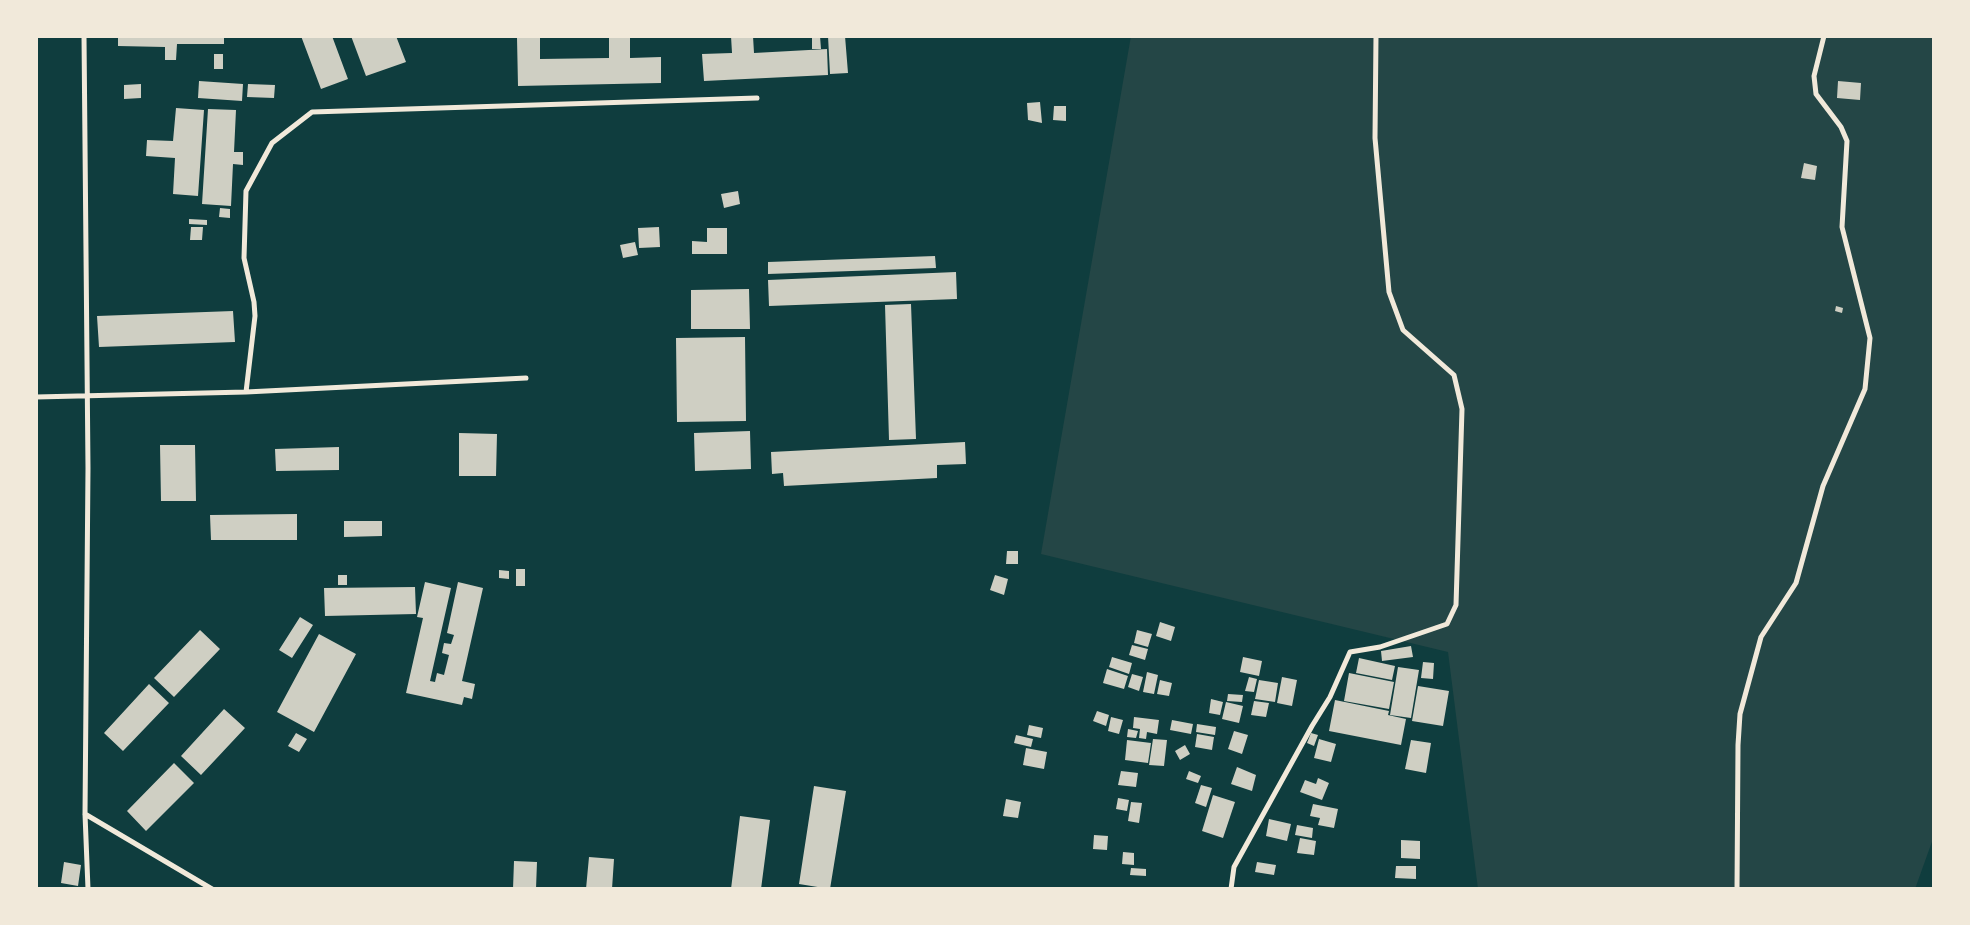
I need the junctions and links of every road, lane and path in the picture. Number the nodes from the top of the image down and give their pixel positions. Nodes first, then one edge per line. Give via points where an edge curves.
1 (84, 36) edge
2 (1376, 36) edge
3 (1824, 36) edge
4 (758, 98) dead end
5 (526, 378) dead end
6 (246, 392) junction
7 (88, 396) junction
8 (36, 397) edge
9 (84, 814) junction
10 (88, 889) edge
11 (212, 889) edge
12 (1231, 889) edge
13 (1737, 889) edge

1 - 7 street
2 - 12 street via 1375,138 1389,292 1403,330 1454,375 1462,409 1456,605 1447,624 1380,648 1350,652 1330,697 1234,867
3 - 13 street via 1814,76 1816,94 1841,127 1847,141 1842,227 1870,338 1866,380 1823,486 1796,583 1762,637 1740,714
4 - 6 street via 312,112 272,143 246,191 244,258 255,316
5 - 6 street
6 - 7 street
7 - 8 street
7 - 9 street
9 - 10 street
9 - 11 street

